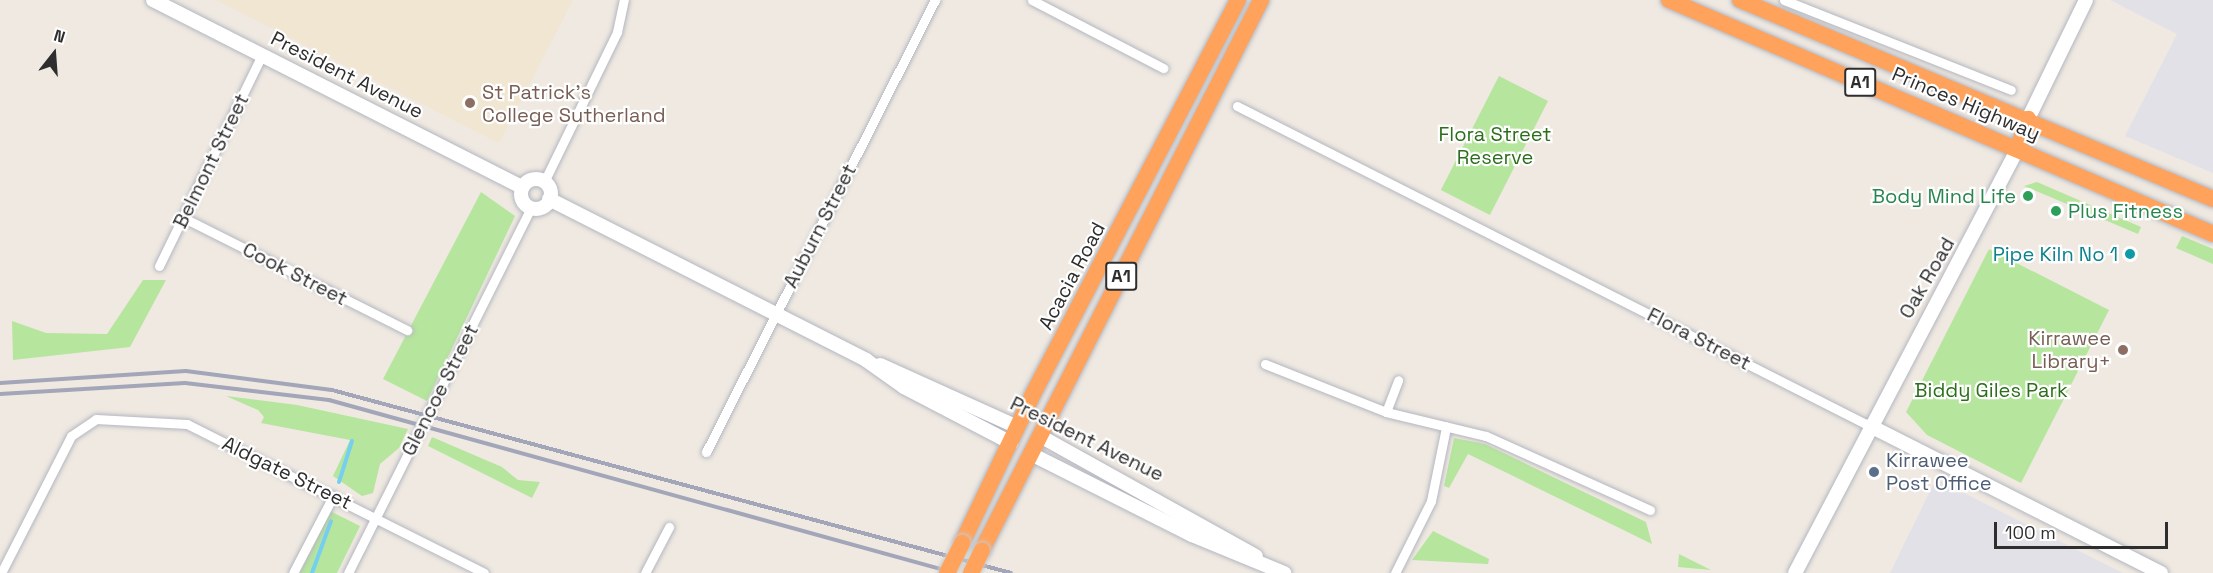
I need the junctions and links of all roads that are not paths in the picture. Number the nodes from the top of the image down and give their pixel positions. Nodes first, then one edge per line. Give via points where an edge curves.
1 (153, 0) edge
2 (624, 0) edge
3 (935, 0) edge
4 (1032, 0) edge
5 (1238, 0) edge
6 (1261, 0) edge
7 (1668, 0) edge
8 (1740, 0) edge
9 (1784, 0) edge
10 (1812, 0) edge
11 (2086, 0) edge
12 (1807, 10) junction
13 (262, 55) junction
14 (1163, 68) dead end
15 (2011, 90) dead end
16 (1237, 106) dead end
17 (2028, 119) junction
18 (2018, 148) junction
19 (544, 182) junction
20 (522, 187) junction
21 (549, 199) junction
22 (2213, 199) edge
23 (531, 208) junction
24 (184, 218) junction
25 (2213, 234) edge
26 (159, 266) dead end
27 (776, 314) junction
28 (407, 330) dead end
29 (1264, 364) dead end
30 (1398, 380) dead end
31 (1386, 412) junction
32 (1870, 426) junction
33 (1446, 428) junction
34 (1014, 435) junction
35 (1040, 436) junction
36 (706, 452) dead end
37 (1031, 454) junction
38 (333, 496) junction
39 (1650, 510) dead end
40 (376, 517) junction
41 (669, 527) dead end
42 (1282, 572) edge
43 (1, 573) edge
44 (293, 573) edge
45 (348, 573) edge
46 (484, 573) edge
47 (645, 573) edge
48 (947, 573) edge
49 (970, 573) edge
50 (1395, 573) edge
51 (1795, 573) edge
52 (2161, 573) edge

1 - 13 street, President Avenue
2 - 19 street via 617,32
3 - 27 street, Auburn Street
4 - 14 street
5 - 34 highway, Acacia Road / A1
6 - 35 highway, A1
7 - 18 highway, Princes Highway / A1
8 - 17 highway, Princes Highway / A1
9 - 12 street, Princes Highway
10 - 12 street
11 - 17 street, Oak Road
12 - 15 street, Princes Highway
13 - 20 street, President Avenue
13 - 24 street, Belmont Street
16 - 32 street, Flora Street
17 - 18 highway, Oak Road
17 - 22 highway, Princes Highway / A1
18 - 25 highway, Princes Highway / A1
18 - 32 street, Oak Road
19 - 20 street via 534,179
19 - 21 street
20 - 23 street via 522,200
21 - 23 street
21 - 27 street, President Avenue
23 - 40 street, Glencoe Street
24 - 26 street, Belmont Street
24 - 28 street, Cook Street
27 - 34 street, President Avenue via 866,360 915,376
27 - 36 street, Auburn Street
29 - 31 street
30 - 31 street
31 - 33 street
32 - 51 street, Oak Road
32 - 52 street, Flora Street
33 - 39 street via 1486,436
33 - 50 street via 1431,501
34 - 35 highway, President Avenue
34 - 37 highway, President Avenue
34 - 48 highway, Acacia Road / A1, bridge
35 - 37 highway, A1
35 - 42 street, President Avenue
37 - 42 street, President Avenue via 1201,539
37 - 49 highway, A1, bridge
38 - 40 street, Aldgate Street
38 - 43 street, Aldgate Street via 188,424 96,419 79,426
38 - 44 street
40 - 45 street, Glencoe Street
40 - 46 street, Aldgate Street
41 - 47 street

